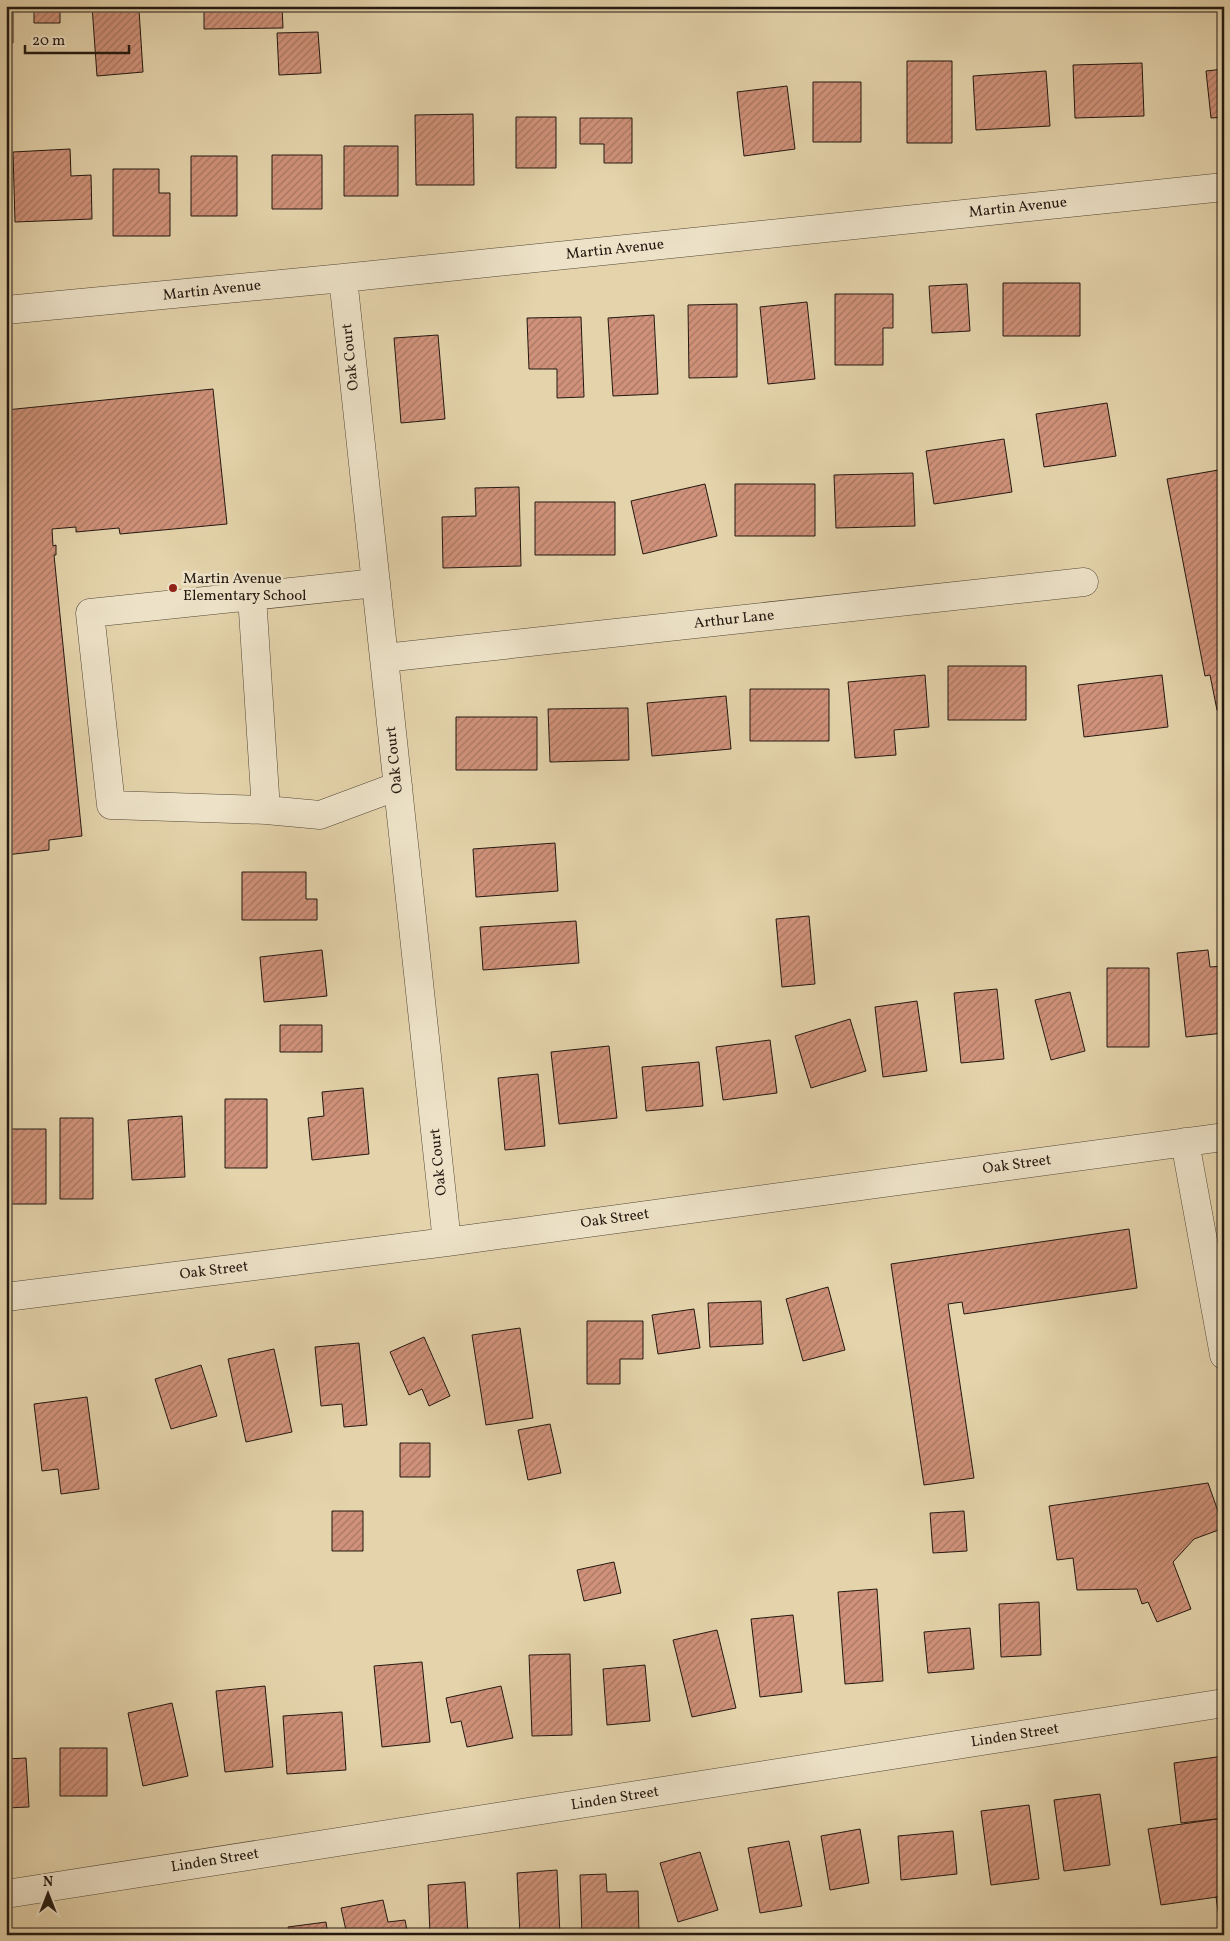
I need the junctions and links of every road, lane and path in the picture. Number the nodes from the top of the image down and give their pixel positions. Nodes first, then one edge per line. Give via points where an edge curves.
1 (1224, 187) edge
2 (343, 278) junction
3 (6, 310) edge
4 (1084, 582) dead end
5 (376, 583) junction
6 (252, 596) junction
7 (384, 658) junction
8 (398, 786) junction
9 (266, 810) junction
10 (1224, 1137) edge
11 (1185, 1142) junction
12 (447, 1242) junction
13 (6, 1297) edge
14 (1224, 1355) edge
15 (1224, 1703) edge
16 (6, 1894) edge

1 - 2 street, Martin Avenue
2 - 3 street, Martin Avenue
2 - 5 street, Oak Court
4 - 7 street, Arthur Lane
5 - 6 street
5 - 7 street, Oak Court
6 - 9 street
6 - 9 street via 90,613 111,805
7 - 8 street, Oak Court
8 - 9 street via 320,816
8 - 12 street, Oak Court
10 - 11 street, Oak Street
11 - 12 street, Oak Street
11 - 14 street
12 - 13 street, Oak Street
15 - 16 street, Linden Street

